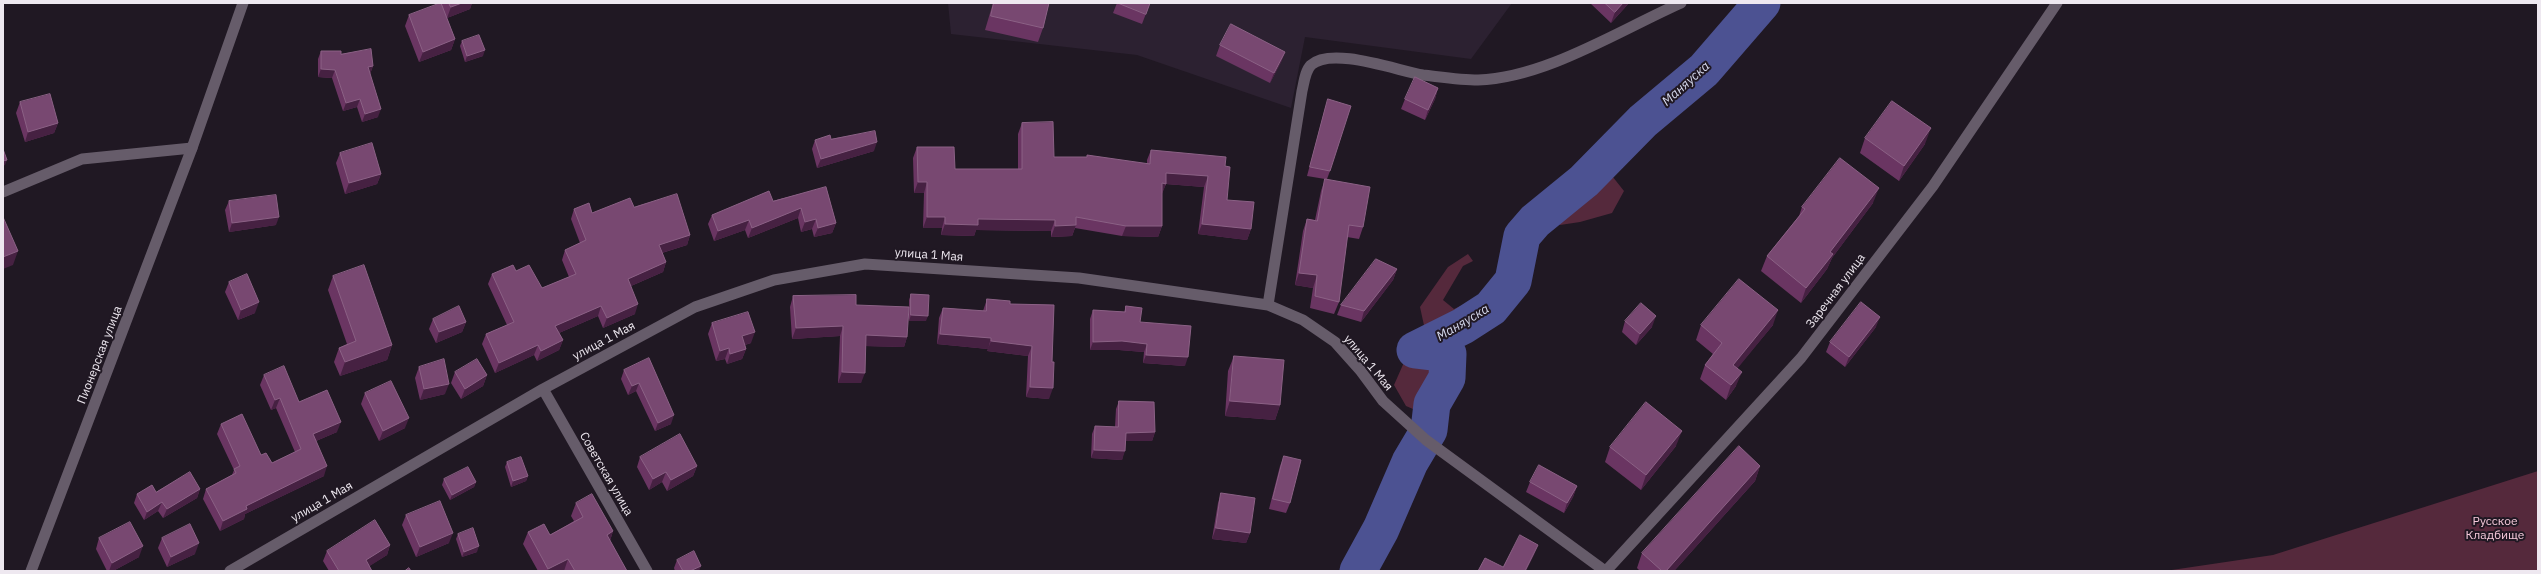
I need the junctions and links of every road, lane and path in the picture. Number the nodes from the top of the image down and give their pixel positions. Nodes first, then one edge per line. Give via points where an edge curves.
1 (243, 3) edge
2 (1681, 3) edge
3 (2057, 3) edge
4 (192, 148) junction
5 (3, 192) edge
6 (1268, 305) junction
7 (543, 389) junction
8 (31, 571) edge
9 (230, 571) edge
10 (647, 571) edge
11 (1605, 571) edge

1 - 4 street, Пионерская улица
2 - 6 street via 1545,66 1513,76 1477,80 1423,75 1353,58 1319,61 1311,65 1306,73 1302,91
3 - 11 street, Заречная улица via 1933,186 1801,358
4 - 5 street via 82,160
4 - 8 street, Пионерская улица
6 - 7 street, улица 1 Мая via 1079,278 865,264 774,280 695,307
6 - 11 street, улица 1 Мая via 1303,320 1335,342 1383,401 1426,440
7 - 9 street, улица 1 Мая
7 - 10 street, Советская улица

